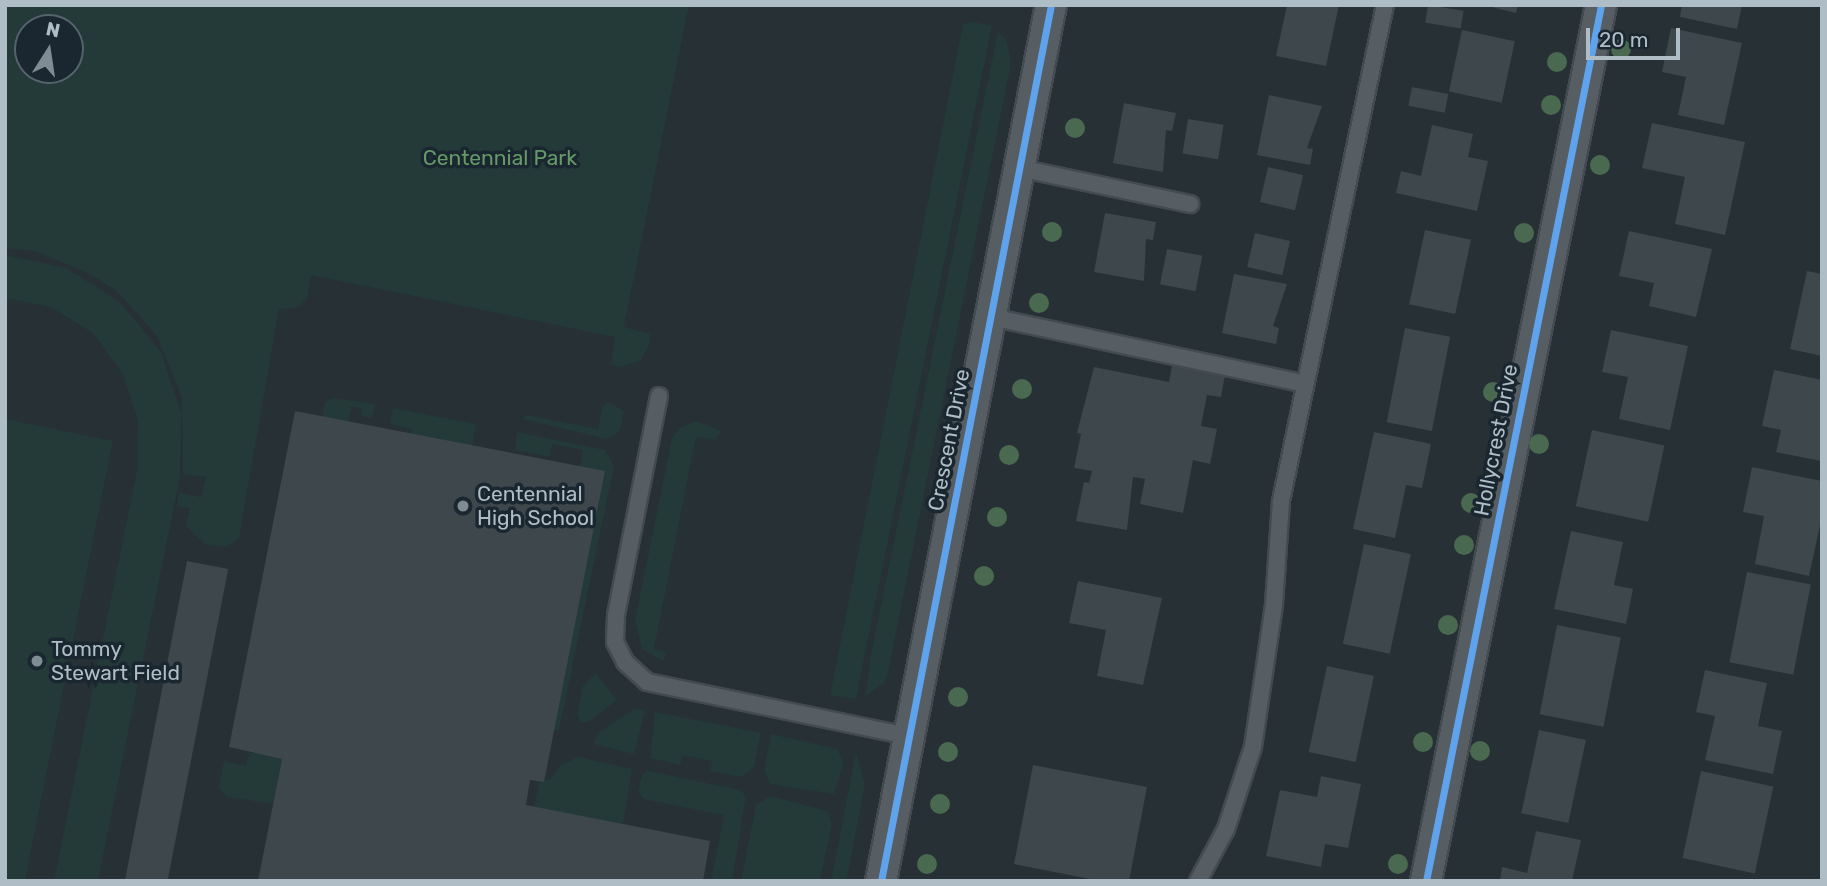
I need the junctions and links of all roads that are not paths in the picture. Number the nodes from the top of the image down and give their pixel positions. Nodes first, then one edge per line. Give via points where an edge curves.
1 (1051, 5) edge
2 (1385, 5) edge
3 (1601, 5) edge
4 (1020, 168) junction
5 (1190, 204) dead end
6 (991, 317) junction
7 (1305, 384) junction
8 (659, 396) dead end
9 (908, 736) junction
10 (881, 881) edge
11 (1198, 881) edge
12 (1426, 881) edge

1 - 4 street, Crescent Drive
2 - 7 lane
3 - 12 street, Hollycrest Drive
4 - 5 lane
4 - 6 street, Crescent Drive
6 - 7 lane
6 - 9 street, Crescent Drive
7 - 11 lane via 1281,501 1274,604 1253,747 1226,829
8 - 9 lane via 616,615 615,642 625,662 647,682
9 - 10 street, Crescent Drive

